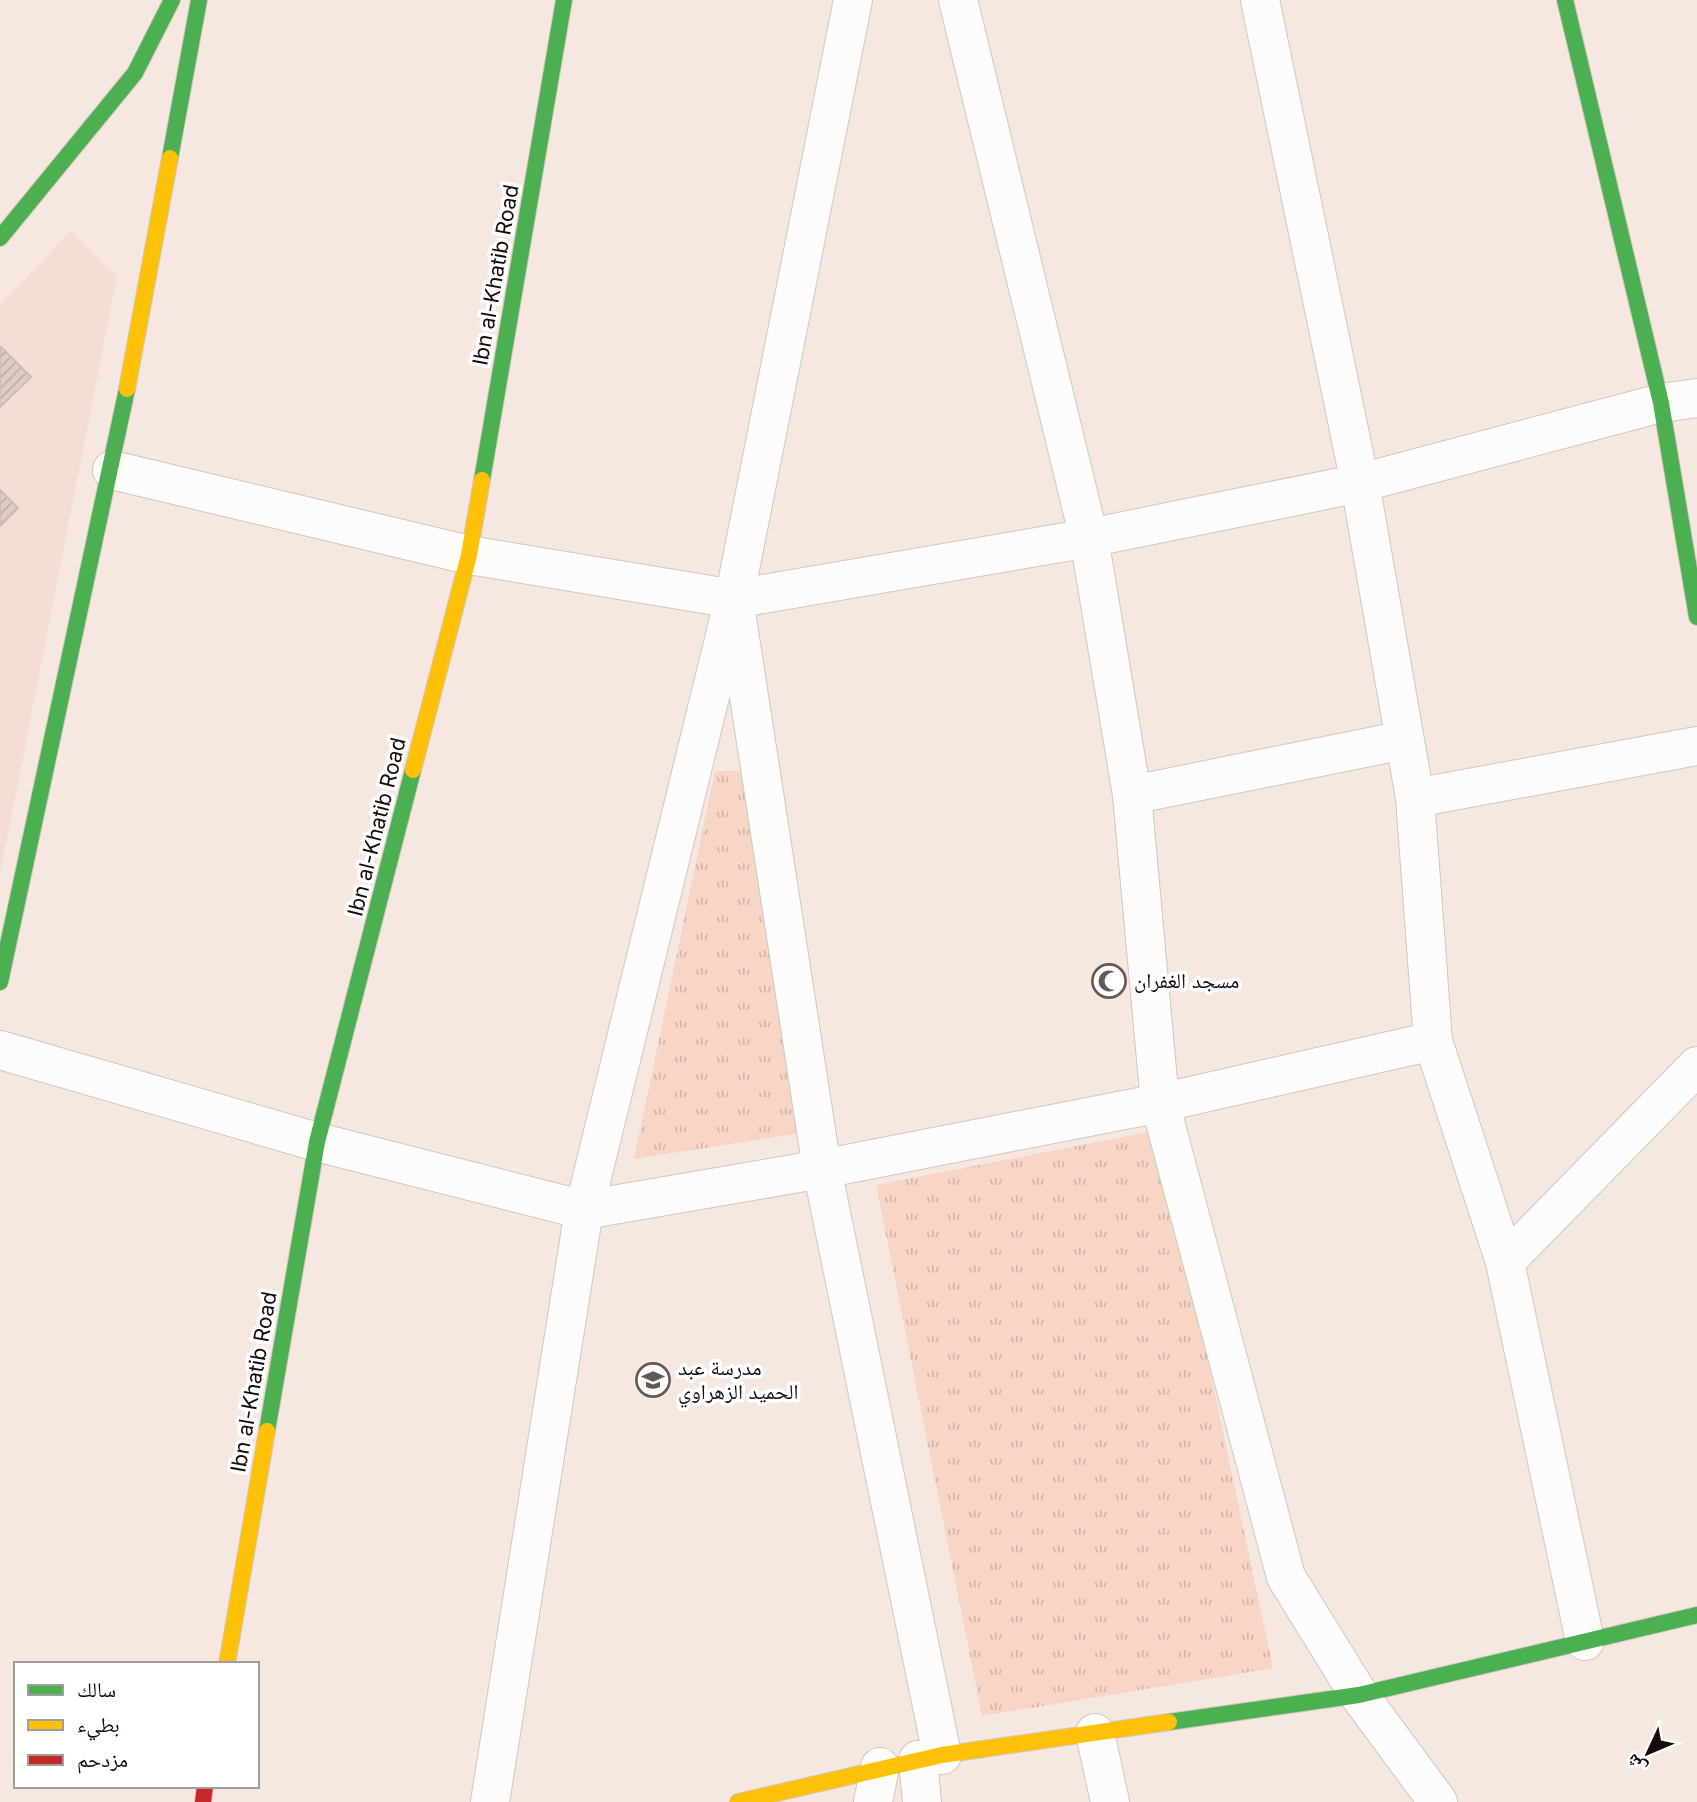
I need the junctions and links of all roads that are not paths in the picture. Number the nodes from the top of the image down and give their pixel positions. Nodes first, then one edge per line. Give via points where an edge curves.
1 (172, 0) edge
2 (199, 0) edge
3 (564, 0) edge
4 (853, 0) edge
5 (958, 0) edge
6 (1260, 0) edge
7 (1565, 0) edge
8 (0, 238) edge
9 (1679, 400) edge
10 (112, 470) junction
11 (1360, 483) junction
12 (1089, 538) junction
13 (469, 555) junction
14 (734, 598) junction
15 (1697, 617) edge
16 (1404, 740) junction
17 (1697, 746) edge
18 (1132, 795) junction
19 (1415, 798) junction
20 (0, 982) edge
21 (1433, 1041) junction
22 (0, 1050) edge
23 (1697, 1066) edge
24 (1160, 1103) junction
25 (317, 1143) junction
26 (822, 1169) junction
27 (584, 1209) junction
28 (1504, 1262) junction
29 (1697, 1615) edge
30 (1585, 1641) junction
31 (227, 1662) edge
32 (1359, 1695) junction
33 (1095, 1733) junction
34 (930, 1757) junction
35 (877, 1784) edge
36 (490, 1802) edge
37 (738, 1802) edge
38 (922, 1802) edge
39 (1110, 1802) edge
40 (1438, 1802) edge

1 - 8 street via 135,73
2 - 10 street
3 - 13 street, Ibn al-Khatib Road
4 - 14 street
5 - 12 street
6 - 11 street
7 - 9 street
9 - 11 street
9 - 15 street
10 - 13 street
10 - 20 street
11 - 12 street
11 - 16 street
12 - 14 street
12 - 18 street
13 - 14 street
13 - 25 street, Ibn al-Khatib Road
14 - 26 street
14 - 27 street
16 - 18 street
16 - 19 street
17 - 19 street
18 - 24 street
19 - 21 street
21 - 24 street
21 - 28 street
22 - 25 street
23 - 28 street
24 - 26 street
24 - 32 street via 1286,1577
25 - 27 street
25 - 31 street, Ibn al-Khatib Road
26 - 27 street
26 - 34 street
27 - 36 street
28 - 30 street
29 - 30 street
30 - 32 street
32 - 33 street
32 - 40 street
33 - 34 street
33 - 39 street
34 - 35 street
34 - 38 street
35 - 37 street

